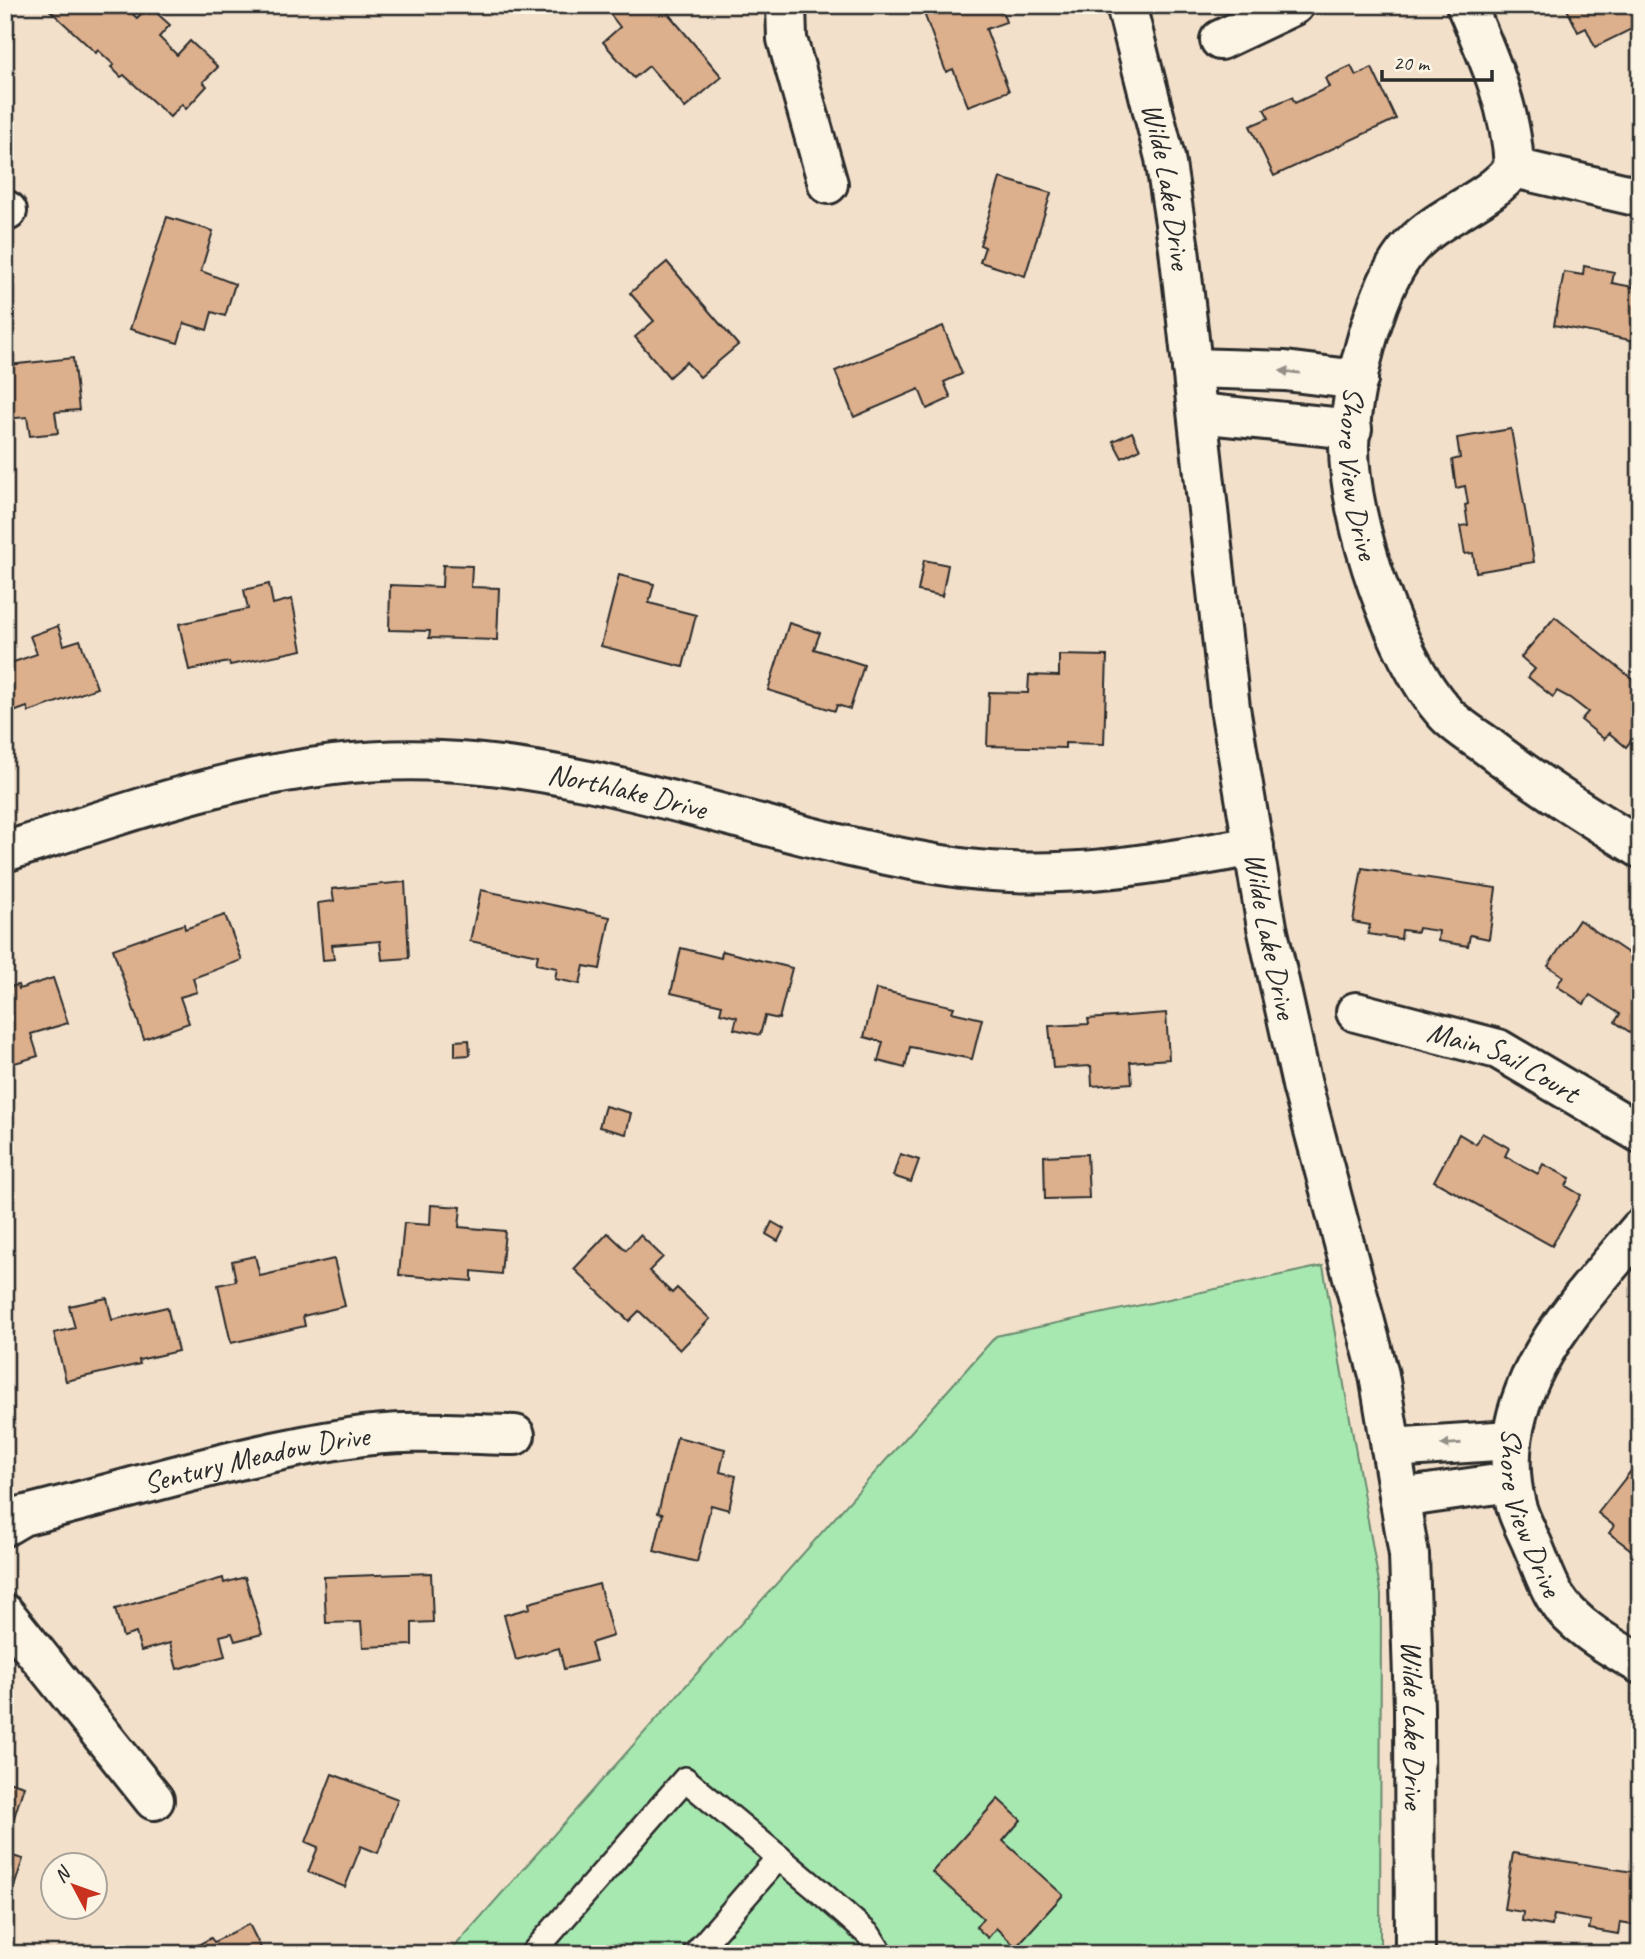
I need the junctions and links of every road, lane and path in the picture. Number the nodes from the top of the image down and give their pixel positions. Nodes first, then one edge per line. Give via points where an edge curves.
1 (786, 5) edge
2 (1126, 5) edge
3 (1294, 5) edge
4 (1466, 5) edge
5 (1220, 40) dead end
6 (1514, 168) junction
7 (828, 184) dead end
8 (1640, 197) edge
9 (1192, 368) junction
10 (1358, 380) junction
11 (1198, 413) junction
12 (1352, 429) junction
13 (1254, 846) junction
14 (1640, 848) edge
15 (5, 852) edge
16 (1356, 1012) dead end
17 (1640, 1133) edge
18 (1640, 1229) edge
19 (515, 1435) dead end
20 (1511, 1440) junction
21 (1391, 1448) junction
22 (1511, 1482) junction
23 (1400, 1498) junction
24 (5, 1526) edge
25 (5, 1614) edge
26 (1640, 1664) edge
27 (154, 1800) dead end
28 (779, 1857) junction
29 (879, 1953) edge
30 (532, 1954) edge
31 (695, 1954) edge
32 (1415, 1954) edge

1 - 7 street via 787,39
2 - 9 street, Wilde Lake Drive via 1165,158
3 - 5 street
4 - 6 street via 1496,75 1513,143
6 - 8 street
6 - 10 street, Shore View Drive via 1504,181 1450,214 1406,252 1376,309
10 -> 9 street via 1285,370
9 - 11 street, Wilde Lake Drive
10 - 12 street, Shore View Drive
11 - 12 street
11 - 13 street, Wilde Lake Drive via 1230,708
12 - 14 street, Shore View Drive via 1353,482 1367,552 1392,626 1423,686 1446,715 1527,777
13 - 15 street, Northlake Drive via 1077,874 961,868 541,770 399,760 310,766 232,782
13 - 21 street, Wilde Lake Drive via 1267,927 1379,1375
16 - 17 street, Main Sail Court via 1499,1049
18 - 20 street, Shore View Drive via 1550,1342 1521,1398
19 - 24 street, Sentury Meadow Drive via 410,1432 350,1438 22,1517
20 -> 21 street
20 - 22 street, Shore View Drive
21 - 23 street, Wilde Lake Drive
22 - 23 street
22 - 26 street, Shore View Drive via 1516,1508 1557,1600 1579,1622
23 - 32 street, Wilde Lake Drive via 1409,1555
25 - 27 street
28 - 29 lane via 869,1936
28 - 30 lane via 685,1779
28 - 31 lane

